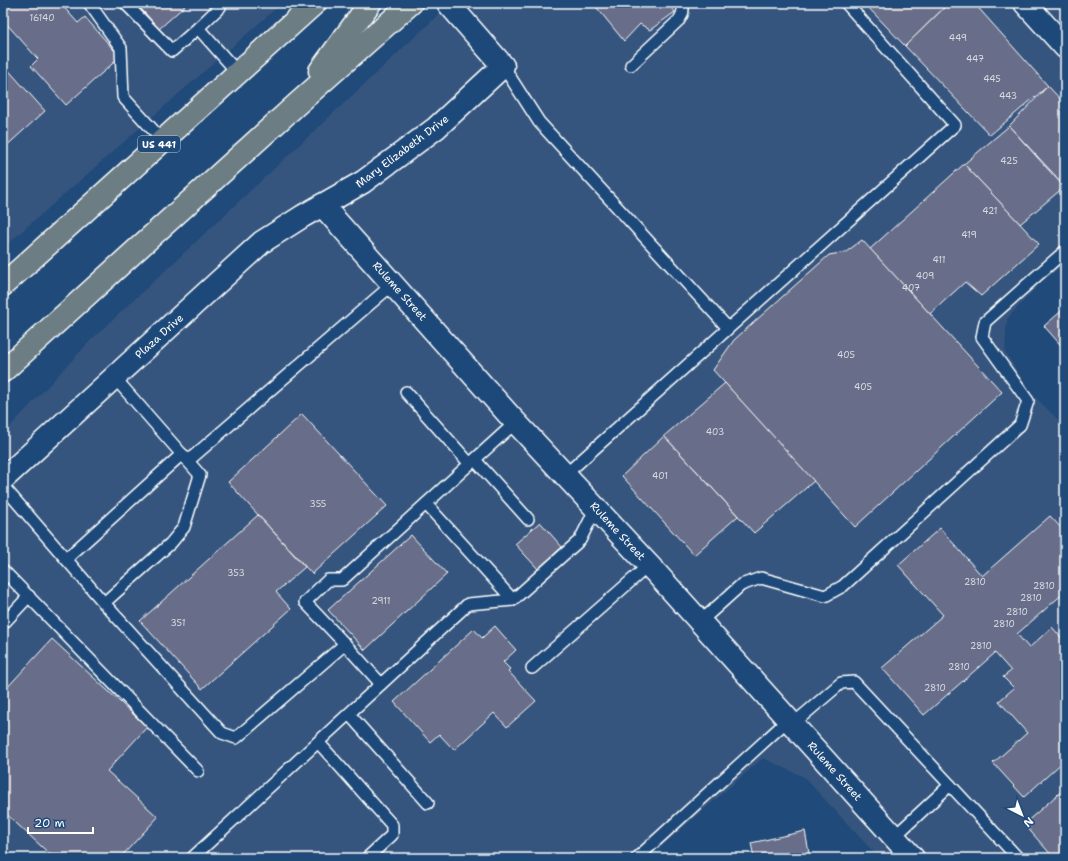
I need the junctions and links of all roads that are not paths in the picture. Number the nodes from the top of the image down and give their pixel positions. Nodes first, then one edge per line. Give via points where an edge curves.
1 (89, 3) edge
2 (126, 3) edge
3 (218, 3) edge
4 (315, 3) edge
5 (370, 3) edge
6 (411, 3) edge
7 (448, 3) edge
8 (682, 3) edge
9 (846, 3) edge
10 (1026, 3) edge
11 (198, 28) junction
12 (1065, 47) edge
13 (631, 65) dead end
14 (503, 66) junction
15 (238, 73) junction
16 (296, 105) junction
17 (163, 141) junction
18 (322, 204) junction
19 (1065, 251) edge
20 (393, 284) junction
21 (3, 285) edge
22 (728, 328) junction
23 (3, 371) edge
24 (114, 377) junction
25 (406, 392) dead end
26 (516, 422) junction
27 (185, 457) junction
28 (473, 462) junction
29 (565, 475) junction
30 (3, 479) edge
31 (3, 486) edge
32 (426, 504) junction
33 (596, 508) junction
34 (528, 519) dead end
35 (66, 559) junction
36 (648, 565) junction
37 (3, 570) edge
38 (29, 596) junction
39 (513, 600) junction
40 (104, 603) junction
41 (700, 622) junction
42 (3, 624) edge
43 (345, 644) junction
44 (532, 668) dead end
45 (381, 684) junction
46 (349, 714) junction
47 (791, 722) junction
48 (318, 742) junction
49 (198, 771) dead end
50 (950, 785) junction
51 (428, 803) dead end
52 (894, 837) junction
53 (192, 858) edge
54 (367, 858) edge
55 (637, 858) edge
56 (913, 858) edge
57 (1018, 858) edge

1 - 17 lane via 122,48 123,97
2 - 11 lane via 172,51
3 - 11 lane via 220,7
4 - 15 main road, US 441
5 - 16 main road
6 - 16 main road
7 - 14 street
8 - 13 lane via 683,15 679,20
9 - 22 lane via 955,125
10 - 12 street
11 - 15 lane
14 - 18 street, Mary Elizabeth Drive via 436,128 363,182
14 - 22 lane via 539,122
15 - 17 main road, US 441
16 - 23 main road
17 - 21 main road, US 441
18 - 20 street, Ruleme Street
18 - 24 street, Plaza Drive via 262,242
19 - 41 lane via 985,322 982,337 1028,401 1020,424 843,586 825,596 761,578 741,585
20 - 26 street, Ruleme Street
20 - 27 lane
22 - 29 lane
24 - 27 lane
24 - 30 street, Plaza Drive
25 - 28 lane
26 - 28 lane
26 - 29 street, Ruleme Street
27 - 35 lane
27 - 40 lane via 200,475 184,527 171,543
28 - 32 lane
28 - 34 lane
29 - 33 street, Ruleme Street
31 - 35 lane
32 - 39 lane
32 - 43 lane via 342,580 328,580 305,602
33 - 36 street, Ruleme Street
33 - 39 lane via 580,540
35 - 40 lane
36 - 41 street, Ruleme Street
36 - 44 lane
37 - 38 lane
38 - 42 lane
38 - 49 lane
39 - 45 lane via 468,604
40 - 43 lane via 222,733 236,738
41 - 47 street, Ruleme Street
43 - 45 lane
45 - 46 lane
46 - 48 lane
46 - 51 lane
47 - 50 lane via 841,683 854,682
47 - 52 street, Ruleme Street
47 - 55 lane
48 - 53 lane
48 - 54 lane via 392,825 392,835
50 - 52 lane
50 - 57 lane
52 - 56 street, Ruleme Street

